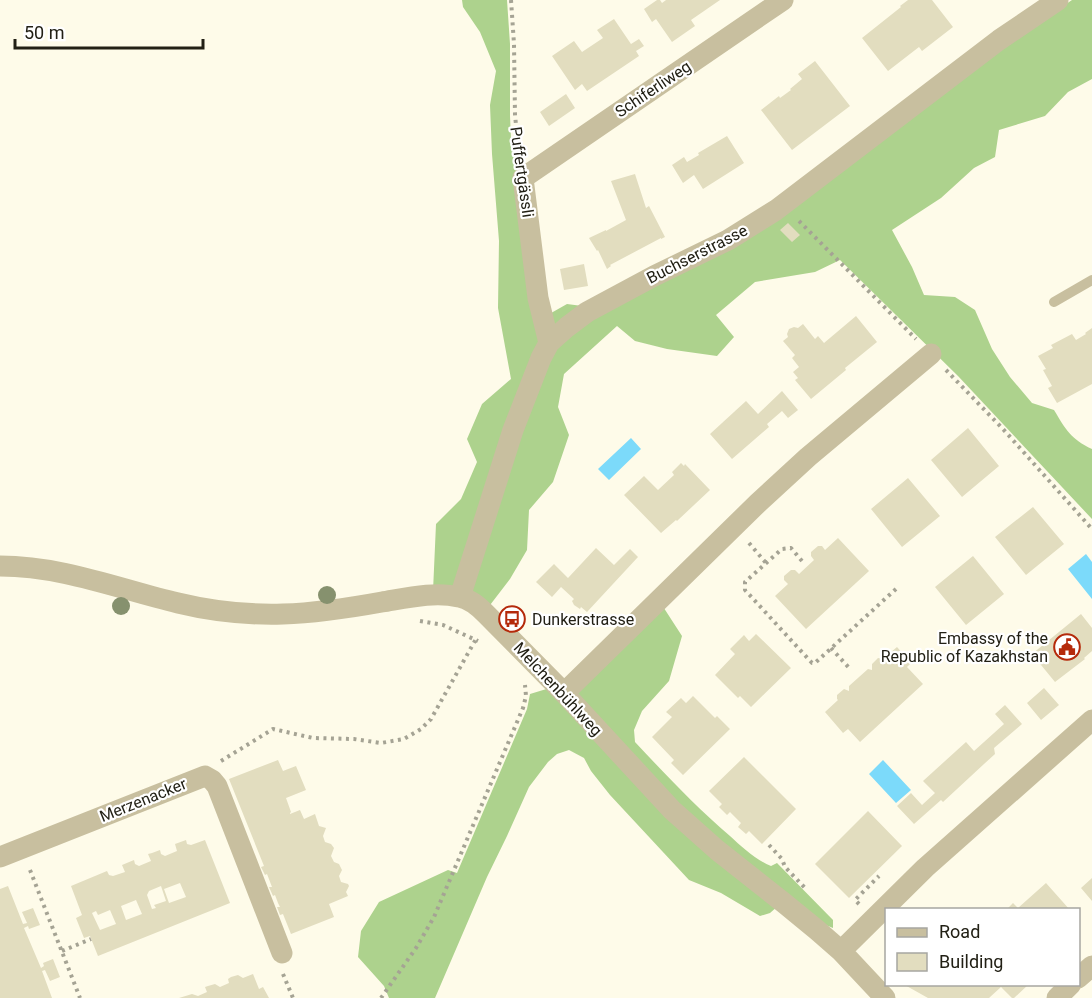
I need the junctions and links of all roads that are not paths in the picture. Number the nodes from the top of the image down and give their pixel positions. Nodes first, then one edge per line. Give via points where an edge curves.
1 (783, 0) edge
2 (1058, 0) edge
3 (523, 178) joint
4 (1092, 280) edge
5 (1054, 302) dead end
6 (549, 343) junction
7 (931, 354) dead end
8 (0, 566) edge
9 (460, 597) junction
10 (564, 693) junction
11 (1092, 720) edge
12 (0, 857) edge
13 (841, 951) junction
14 (282, 953) dead end
15 (1092, 966) edge
16 (1080, 976) edge
17 (1069, 986) edge
18 (885, 998) edge
19 (1056, 998) edge

1 - 3 street, Schiferliweg
2 - 6 street, Buchserstrasse via 999,40 776,210 728,240 587,312
3 - 6 street, Puffertgässli via 538,298
4 - 5 lane
6 - 9 street, Buchserstrasse via 513,430
7 - 10 street via 758,503
8 - 9 street via 68,573 181,604 255,613 315,612 430,596
9 - 10 street, Melchenbühlweg via 476,604
10 - 13 street, Melchenbühlweg via 694,832
11 - 13 street via 925,868
12 - 14 street, Merzenacker via 205,776 217,786
13 - 18 street, Melchenbühlweg
15 - 16 street
17 - 19 street

